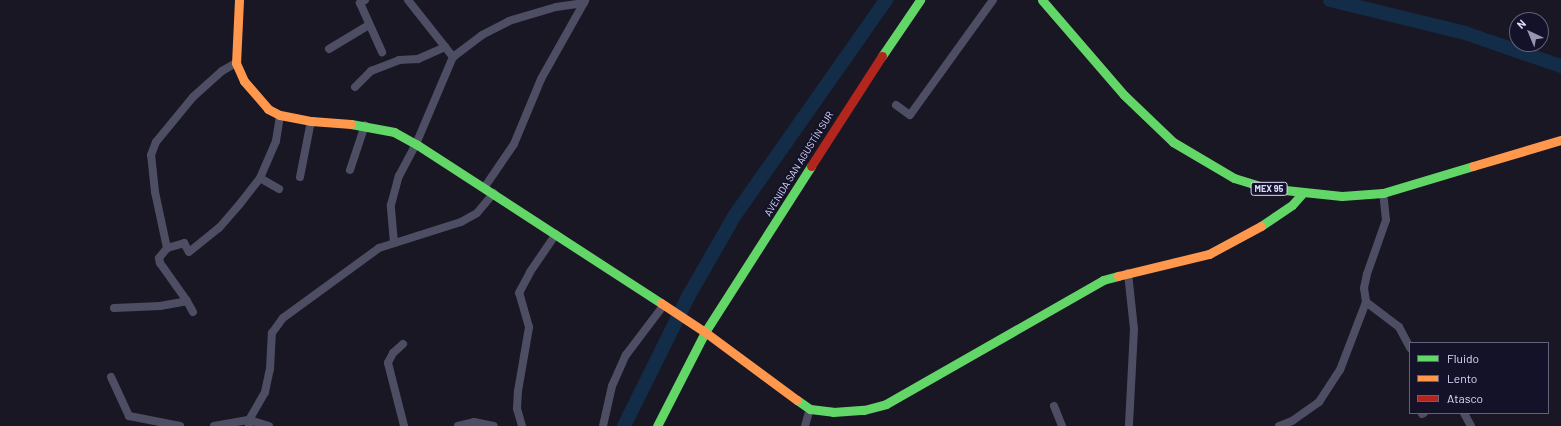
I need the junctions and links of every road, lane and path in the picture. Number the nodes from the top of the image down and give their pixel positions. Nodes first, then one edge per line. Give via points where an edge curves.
1 (239, 0) edge
2 (365, 0) edge
3 (408, 0) edge
4 (921, 0) edge
5 (993, 0) edge
6 (1042, 0) edge
7 (585, 1) edge
8 (555, 3) edge
9 (369, 25) junction
10 (445, 46) junction
11 (329, 49) dead end
12 (382, 52) dead end
13 (453, 57) junction
14 (236, 63) junction
15 (355, 87) dead end
16 (896, 105) dead end
17 (280, 115) junction
18 (310, 121) junction
19 (365, 125) junction
20 (1561, 140) edge
21 (416, 144) junction
22 (350, 170) dead end
23 (300, 176) dead end
24 (260, 178) junction
25 (484, 188) junction
26 (279, 189) dead end
27 (494, 193) junction
28 (1383, 193) junction
29 (1302, 194) junction
30 (556, 234) junction
31 (394, 243) junction
32 (167, 248) junction
33 (1128, 273) junction
34 (187, 301) junction
35 (1366, 302) junction
36 (114, 308) dead end
37 (666, 308) junction
38 (193, 312) dead end
39 (705, 332) junction
40 (402, 344) dead end
41 (1409, 346) edge
42 (110, 377) dead end
43 (1054, 406) dead end
44 (810, 409) junction
45 (1465, 414) edge
46 (249, 423) edge
47 (180, 426) edge
48 (214, 426) edge
49 (269, 426) edge
50 (404, 426) edge
51 (458, 426) edge
52 (494, 426) edge
53 (522, 426) edge
54 (603, 426) edge
55 (657, 426) edge
56 (805, 426) edge
57 (1062, 426) edge
58 (1129, 426) edge
59 (1279, 426) edge
60 (1471, 426) edge

1 - 14 street
2 - 9 street via 360,3
3 - 10 street
4 - 39 street, AVENIDA SAN AGUSTÍN SUR via 855,97
5 - 16 street via 910,114
6 - 29 street, MEX 95 via 1124,95 1173,142 1234,178 1266,188
7 - 8 street
7 - 25 street via 541,79 514,144
8 - 13 street via 482,35
9 - 11 street
9 - 12 street
10 - 13 street
10 - 15 street via 418,59 398,60 371,71
13 - 21 street
14 - 17 street via 244,81 258,100
14 - 32 street via 222,71 193,97 156,142 151,156 155,192
17 - 18 street
17 - 24 street via 276,141
18 - 19 street
18 - 23 street
19 - 21 street via 394,132
19 - 22 street
20 - 28 street, MEX 95
21 - 25 street
21 - 31 street via 399,176 391,205
24 - 26 street
24 - 32 street via 218,228 189,252 184,243
25 - 27 street
27 - 30 street
27 - 31 street via 484,207 461,222
28 - 29 street, MEX 95 via 1342,196
28 - 35 street via 1386,220 1367,274 1364,288
29 - 33 street via 1292,206 1275,218 1209,254
30 - 37 street
30 - 53 street via 519,293 529,327 518,390 517,409
31 - 46 street via 379,248 337,277 276,326 272,334 270,369 265,392
32 - 34 street via 159,258 160,263
33 - 44 street via 1103,280 886,404 864,410 833,412
33 - 58 street via 1134,329
34 - 36 street via 160,306
34 - 38 street
35 - 41 street via 1399,327
35 - 59 street via 1352,342 1330,388 1306,412
37 - 39 street
37 - 54 street via 626,355 612,386
39 - 44 street
39 - 55 street, AVENIDA SAN AGUSTÍN SUR
40 - 50 street via 388,363
42 - 47 street via 129,416
43 - 57 street
44 - 56 street
45 - 60 street
46 - 48 street
46 - 49 street
51 - 52 street via 474,422

